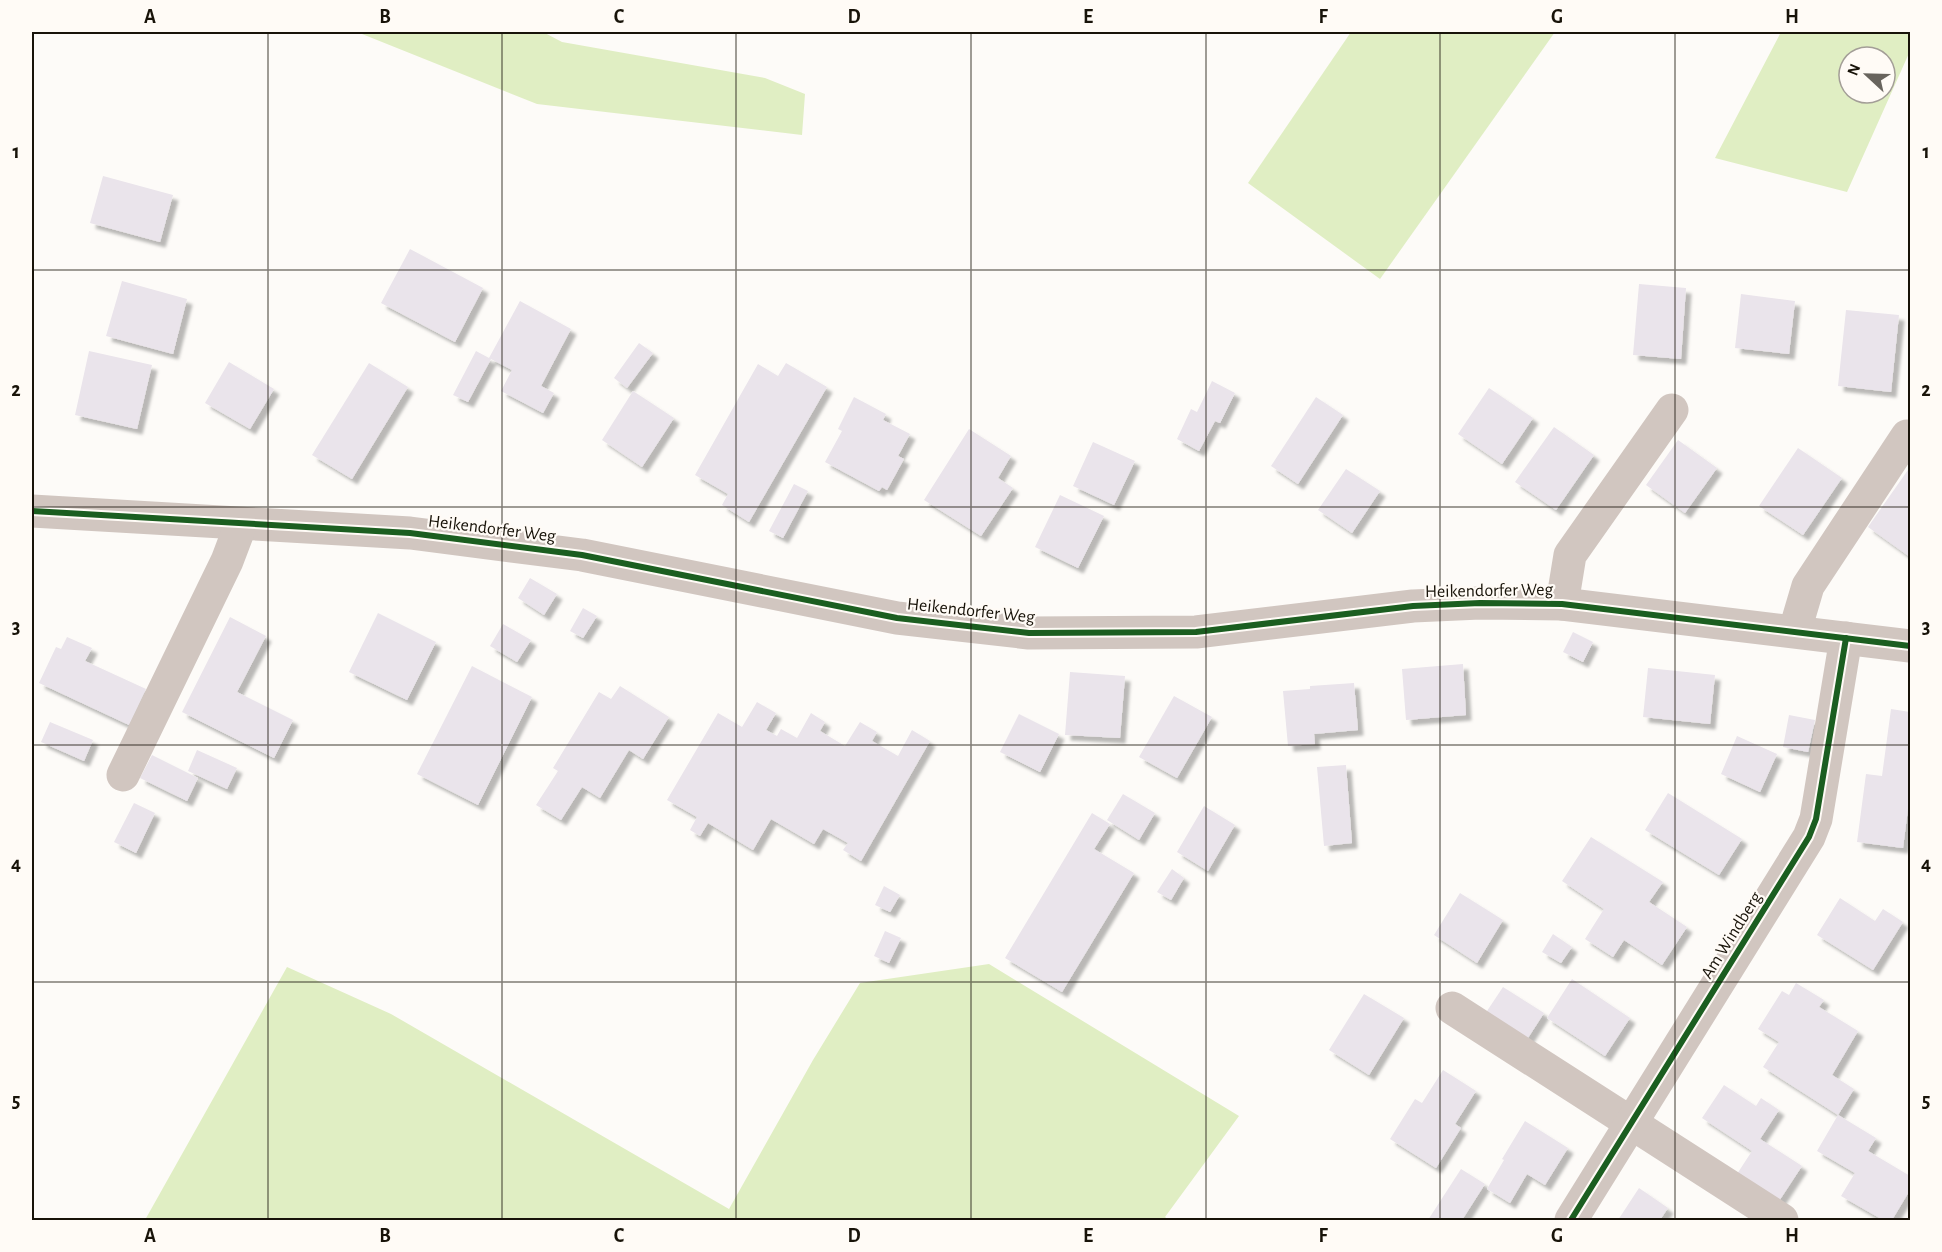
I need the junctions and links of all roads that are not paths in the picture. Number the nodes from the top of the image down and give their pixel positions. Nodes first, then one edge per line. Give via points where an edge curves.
1 (1672, 410) dead end
2 (1907, 436) dead end
3 (32, 512) edge
4 (241, 524) junction
5 (1562, 604) junction
6 (1795, 630) junction
7 (1846, 638) junction
8 (1911, 646) edge
9 (123, 774) dead end
10 (1452, 1008) dead end
11 (1632, 1125) junction
12 (1571, 1221) edge
13 (1782, 1221) edge

1 - 5 street via 1570,555
2 - 6 street via 1808,586
3 - 4 street, Heikendorfer Weg
4 - 5 street, Heikendorfer Weg via 410,533 582,555 897,618 1029,633 1196,632 1413,606
4 - 9 street via 227,561
5 - 6 street, Heikendorfer Weg
6 - 7 street, Heikendorfer Weg
7 - 8 street, Heikendorfer Weg
7 - 11 street, Am Windberg via 1816,819 1809,837
10 - 11 street
11 - 12 street, Am Windberg
11 - 13 street

